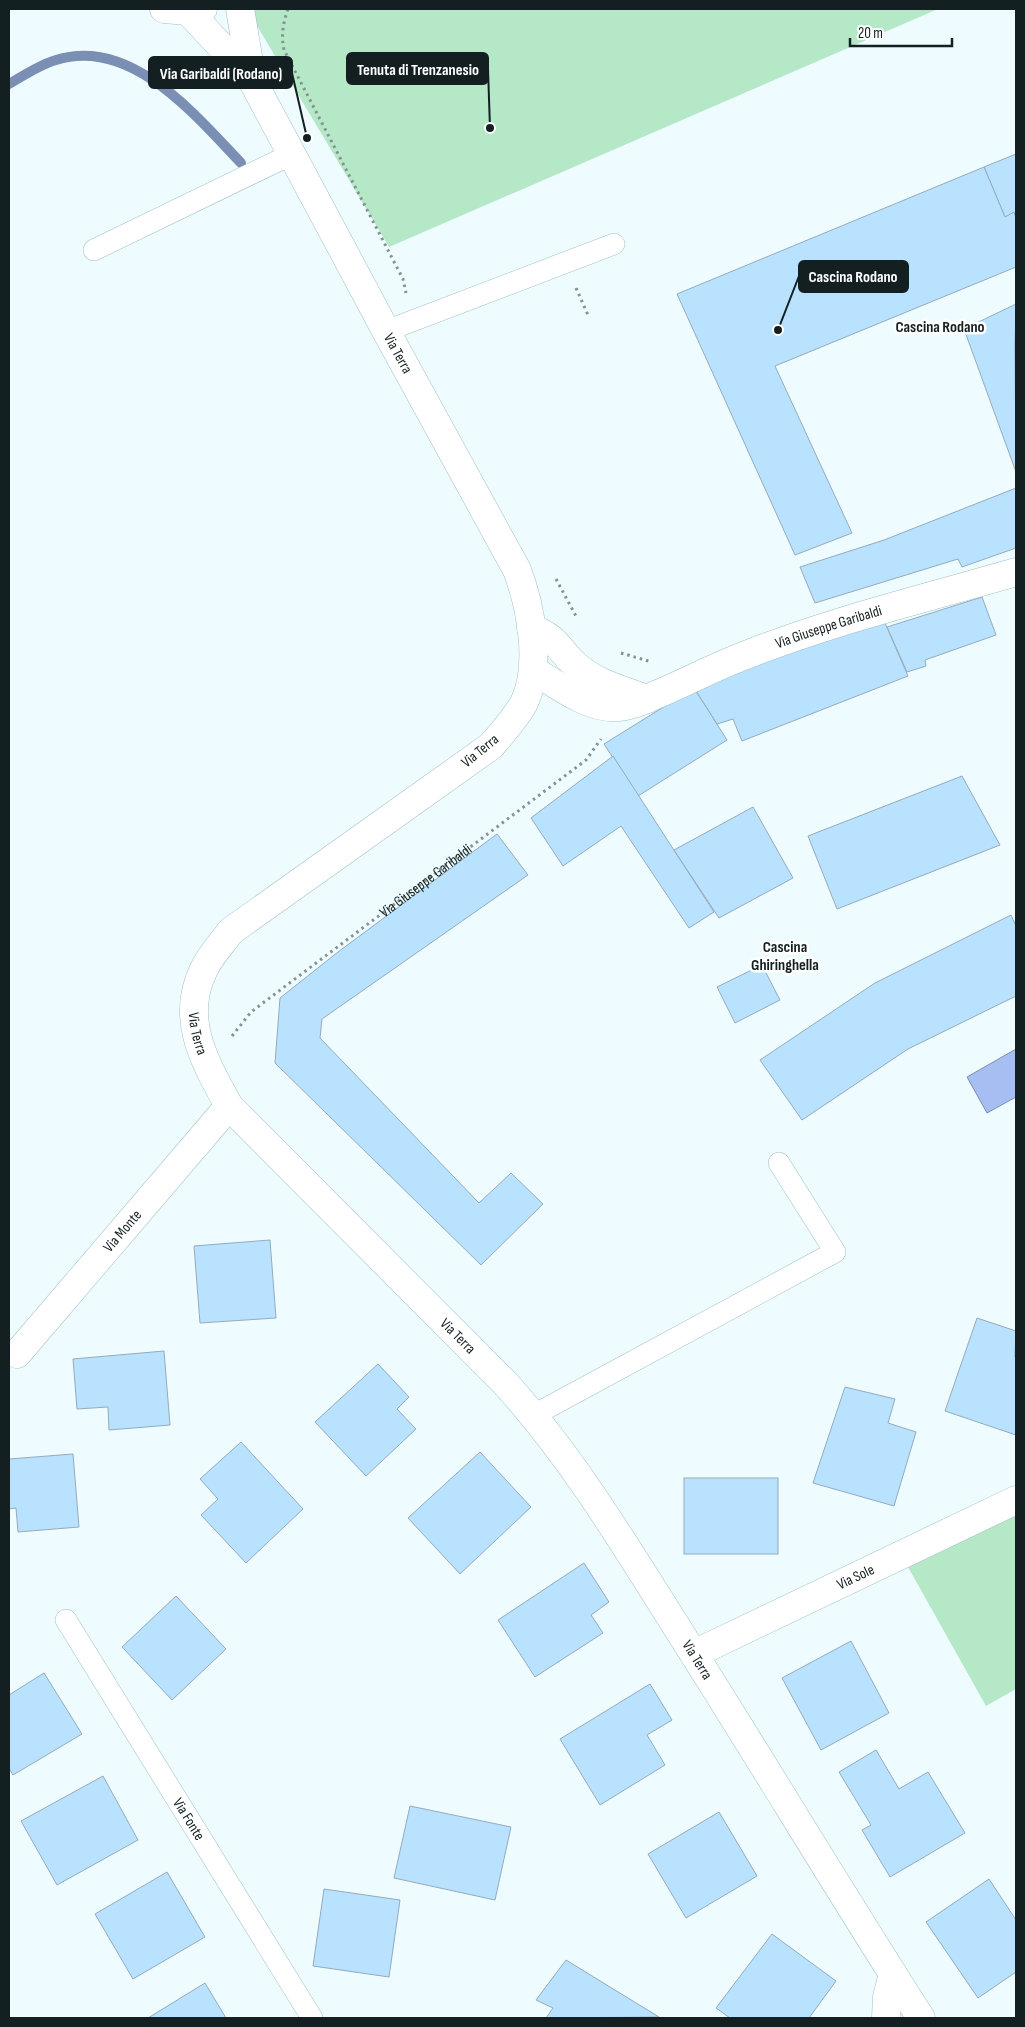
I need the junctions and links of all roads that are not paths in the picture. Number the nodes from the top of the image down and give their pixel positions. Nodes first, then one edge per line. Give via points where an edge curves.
1 (240, 9) edge
2 (185, 10) edge
3 (252, 80) junction
4 (292, 154) junction
5 (614, 244) dead end
6 (94, 250) dead end
7 (386, 331) junction
8 (1016, 572) edge
9 (531, 628) junction
10 (533, 670) junction
11 (646, 699) junction
12 (229, 1106) junction
13 (779, 1163) dead end
14 (17, 1354) dead end
15 (534, 1415) junction
16 (1016, 1500) edge
17 (66, 1620) dead end
18 (694, 1654) junction
19 (893, 1974) junction
20 (312, 2018) edge
21 (886, 2018) edge
22 (922, 2018) edge

1 - 3 street, Via Terra
2 - 3 street, Via Terra
3 - 4 street, Via Terra
4 - 6 lane
4 - 7 street, Via Terra
5 - 7 lane
7 - 9 street, Via Terra via 517,570 525,591
8 - 11 street, Via Giuseppe Garibaldi via 816,631 741,657
9 - 10 street, Via Terra
9 - 11 street via 553,639 577,667 595,679
10 - 11 street, Via Giuseppe Garibaldi via 574,696 603,706 616,708
10 - 12 street, Via Terra via 525,700 516,717 491,746 231,932 204,968 193,999 196,1034
12 - 14 street, Via Monte
12 - 15 street, Via Terra
13 - 15 lane via 835,1252
15 - 18 street, Via Terra via 604,1512
16 - 18 street, Via Sole
17 - 20 lane, Via Fonte
18 - 19 street, Via Terra
19 - 21 street
19 - 22 street, Via Terra

